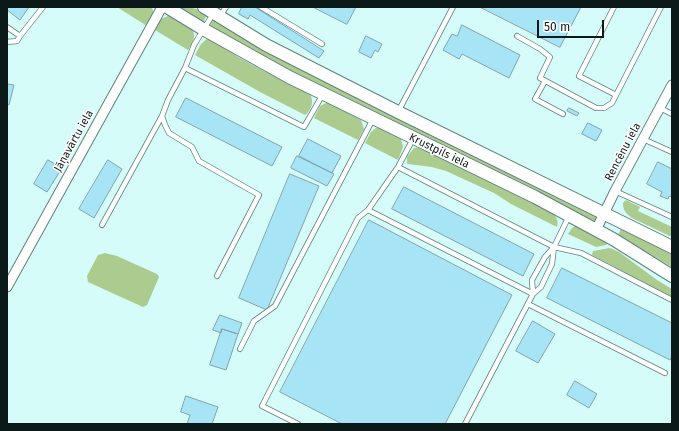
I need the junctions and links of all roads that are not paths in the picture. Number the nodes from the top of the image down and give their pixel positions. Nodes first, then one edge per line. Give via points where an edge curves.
1 (43, 7) edge
2 (162, 7) edge
3 (167, 7) edge
4 (261, 7) edge
5 (453, 7) edge
6 (614, 7) edge
7 (661, 7) edge
8 (216, 11) edge
9 (7, 27) edge
10 (203, 30) junction
11 (20, 36) junction
12 (517, 36) dead end
13 (7, 42) edge
14 (322, 44) dead end
15 (185, 68) junction
16 (545, 81) junction
17 (672, 85) edge
18 (323, 94) junction
19 (616, 95) junction
20 (660, 108) junction
21 (398, 112) junction
22 (563, 114) dead end
23 (672, 114) edge
24 (162, 116) junction
25 (373, 119) junction
26 (414, 138) junction
27 (643, 139) junction
28 (672, 152) edge
29 (398, 167) junction
30 (616, 191) junction
31 (368, 210) junction
32 (604, 213) junction
33 (569, 216) junction
34 (672, 217) edge
35 (102, 225) dead end
36 (596, 230) junction
37 (554, 247) junction
38 (672, 247) edge
39 (217, 276) dead end
40 (672, 276) edge
41 (7, 287) edge
42 (533, 294) junction
43 (672, 300) edge
44 (528, 304) junction
45 (240, 349) dead end
46 (665, 373) dead end
47 (298, 424) edge
48 (465, 424) edge

1 - 11 lane
2 - 41 street, Jāņavārtu iela
3 - 10 main road, Krustpils iela
4 - 14 lane
5 - 21 lane
6 - 19 lane via 579,76
7 - 19 lane
8 - 10 lane, Krustpils iela
8 - 21 main road, Krustpils iela via 266,45
9 - 11 lane
10 - 15 lane
10 - 18 main road, Krustpils iela
11 - 13 lane via 17,40
12 - 16 lane via 550,57 540,78
15 - 18 lane via 304,127
15 - 24 lane
16 - 19 lane via 596,108 604,108 612,103
16 - 22 lane via 536,100
17 - 20 street, Rencēnu iela
18 - 25 main road, Krustpils iela
20 - 23 lane
20 - 27 street, Rencēnu iela
21 - 32 main road, Krustpils iela
24 - 35 lane
24 - 39 lane via 169,133 192,147 200,160 259,195
25 - 26 main road, Krustpils iela
25 - 45 lane via 275,306 254,321
26 - 29 lane
26 - 33 main road, Krustpils iela
27 - 28 lane
27 - 30 street, Rencēnu iela
29 - 31 lane
29 - 37 lane
30 - 32 street, Rencēnu iela
30 - 34 lane
31 - 42 lane
31 - 47 lane via 358,218 262,406
32 - 36 street, Rencēnu iela
32 - 38 main road, Krustpils iela
33 - 36 main road, Krustpils iela
33 - 37 lane
36 - 40 main road, Krustpils iela
37 - 42 lane via 552,264 541,287
37 - 42 lane via 532,280
37 - 43 lane via 581,254
42 - 44 lane
44 - 46 lane
44 - 48 lane

